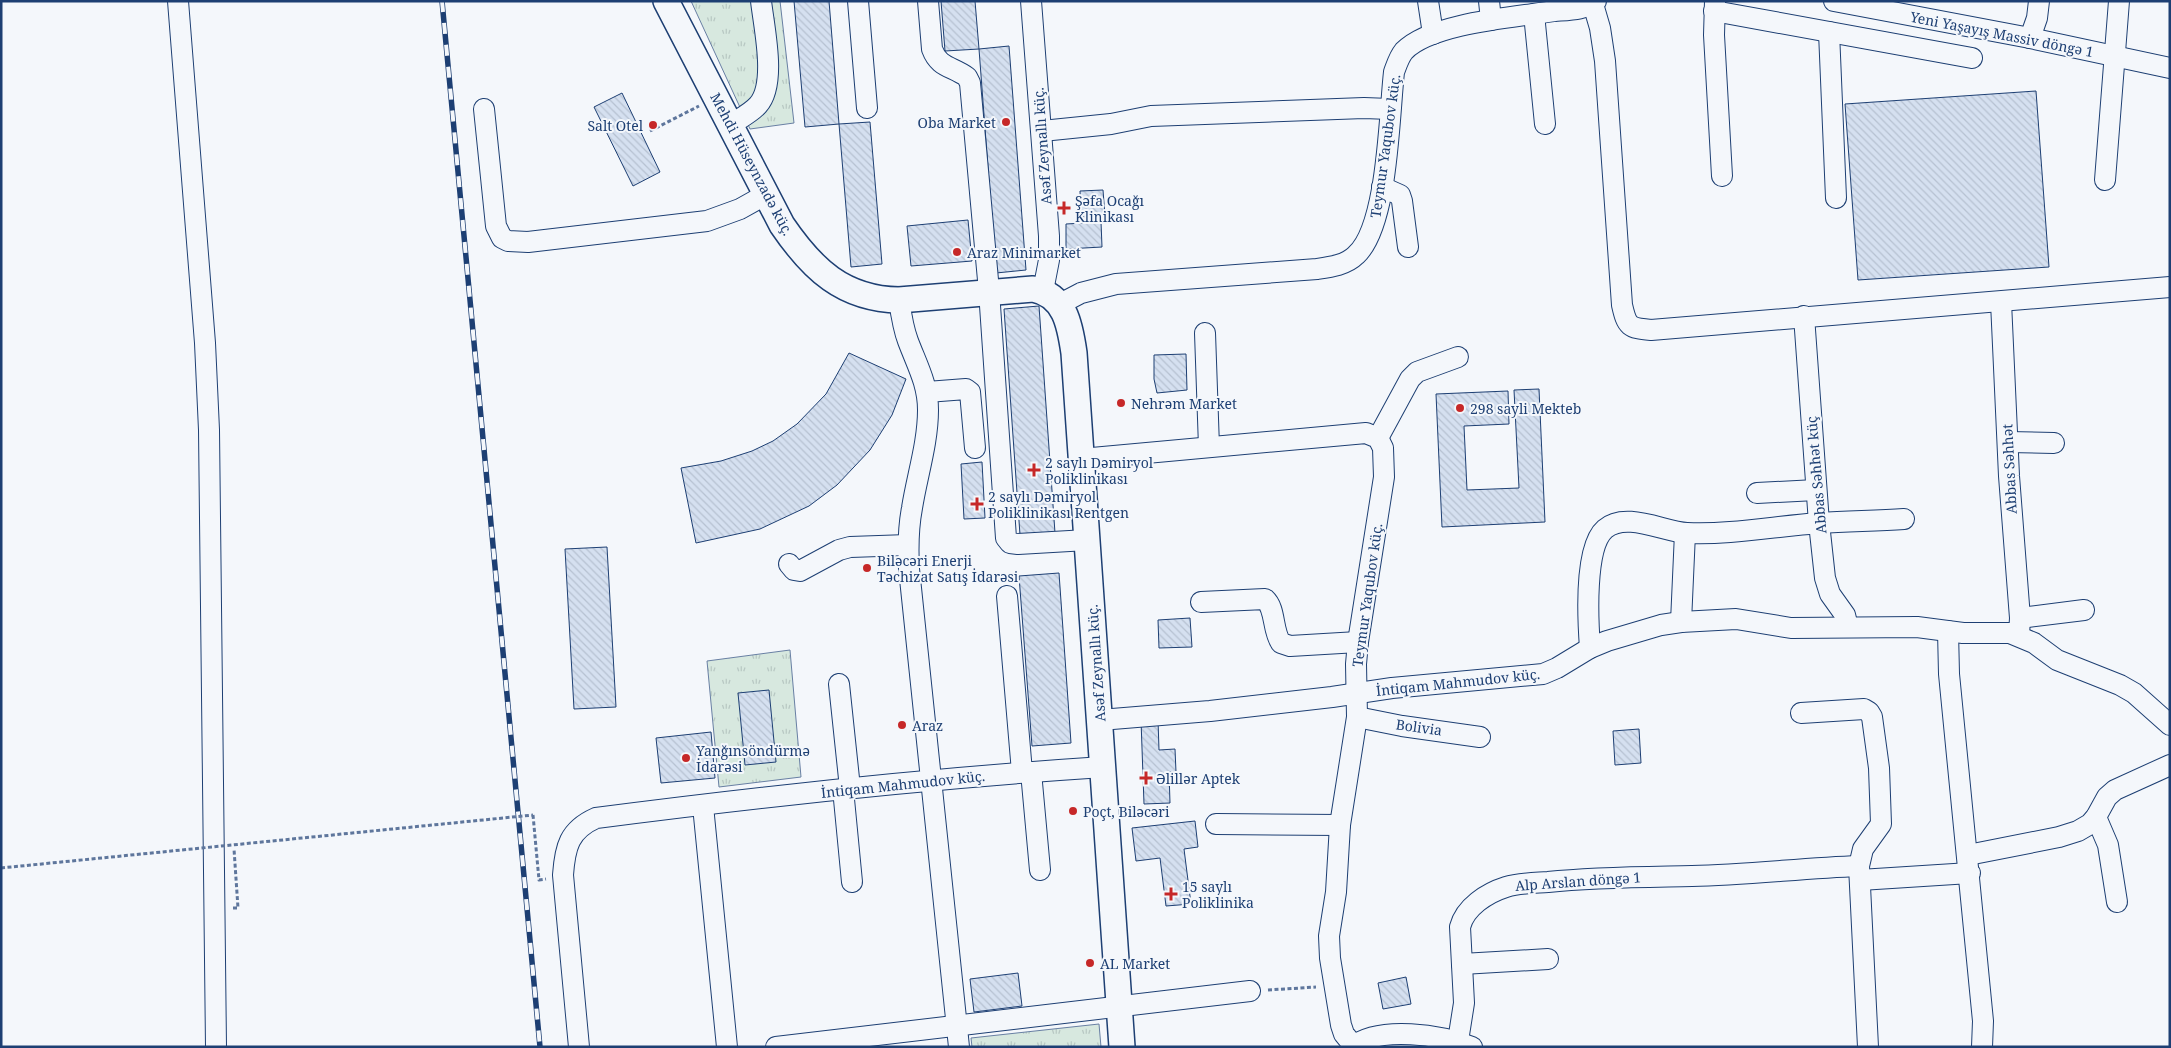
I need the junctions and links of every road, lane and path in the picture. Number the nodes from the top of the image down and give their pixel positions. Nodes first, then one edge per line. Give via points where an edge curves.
1 (178, 1) edge
2 (666, 1) edge
3 (761, 1) edge
4 (858, 1) edge
5 (928, 1) edge
6 (1032, 1) edge
7 (1428, 1) edge
8 (1834, 1) edge
9 (2039, 1) edge
10 (2119, 1) edge
11 (1594, 3) edge
12 (1715, 6) edge
13 (1490, 11) edge
14 (1534, 14) junction
15 (1829, 32) junction
16 (1433, 34) junction
17 (2030, 38) junction
18 (2115, 56) junction
19 (1972, 58) dead end
20 (2170, 68) edge
21 (716, 98) junction
22 (867, 108) dead end
23 (484, 109) dead end
24 (1390, 109) junction
25 (1545, 124) dead end
26 (730, 125) junction
27 (650, 131) dead end
28 (1042, 131) junction
29 (1722, 176) dead end
30 (2105, 180) dead end
31 (1382, 187) junction
32 (765, 195) junction
33 (1836, 198) dead end
34 (1408, 247) dead end
35 (2170, 287) edge
36 (989, 291) junction
37 (1051, 297) junction
38 (900, 300) junction
39 (2001, 302) junction
40 (1804, 316) junction
41 (1205, 333) dead end
42 (1458, 357) dead end
43 (927, 392) junction
44 (1378, 438) junction
45 (2008, 442) junction
46 (2054, 443) dead end
47 (1209, 447) junction
48 (975, 448) dead end
49 (1081, 458) junction
50 (1816, 490) junction
51 (1757, 493) dead end
52 (1904, 519) dead end
53 (1819, 523) junction
54 (1686, 533) junction
55 (1087, 540) junction
56 (908, 545) junction
57 (790, 564) dead end
58 (1007, 596) dead end
59 (1201, 602) dead end
60 (2084, 610) dead end
61 (1682, 622) junction
62 (1848, 627) junction
63 (2019, 627) junction
64 (1948, 631) junction
65 (1358, 642) junction
66 (1590, 648) junction
67 (839, 684) dead end
68 (1356, 694) junction
69 (1801, 712) dead end
70 (1357, 717) junction
71 (1100, 720) junction
72 (2170, 725) edge
73 (1480, 736) dead end
74 (2170, 766) edge
75 (1103, 767) junction
76 (1027, 772) junction
77 (930, 782) junction
78 (847, 789) junction
79 (703, 806) junction
80 (2096, 817) junction
81 (1216, 824) dead end
82 (1340, 825) junction
83 (234, 846) junction
84 (1969, 864) junction
85 (1, 868) edge
86 (548, 870) dead end
87 (1040, 870) dead end
88 (1859, 873) junction
89 (852, 882) dead end
90 (2117, 902) dead end
91 (238, 908) dead end
92 (1548, 959) dead end
93 (1462, 964) junction
94 (1334, 986) junction
95 (1250, 991) joint
96 (1120, 1007) junction
97 (956, 1026) junction
98 (1465, 1044) edge
99 (1353, 1046) edge
100 (216, 1047) edge
101 (579, 1047) edge
102 (727, 1047) edge
103 (776, 1047) edge
104 (959, 1047) edge
105 (1122, 1047) edge
106 (1868, 1047) edge
107 (1982, 1047) edge

1 - 100 street via 205,343
2 - 21 main road, Mehdi Hüseynzadə küç.
3 - 26 street via 768,65 764,97 758,106
4 - 22 street
5 - 36 street via 935,56 940,64 967,77 970,83
6 - 28 street, Asəf Zeynallı küç.
7 - 16 street
8 - 17 street, Yeni Yaşayış Massiv döngə 1
9 - 17 street
10 - 18 street
11 - 14 street
11 - 40 street via 1605,61 1622,306 1626,322 1633,328 1651,330
12 - 15 street
12 - 29 street
13 - 14 street
13 - 16 street, Teymur Yaqubov küç.
14 - 25 street
15 - 19 street
15 - 33 street
16 - 24 street, Teymur Yaqubov küç. via 1410,46 1399,59 1394,72
17 - 18 street, Yeni Yaşayış Massiv döngə 1
18 - 20 street, Yeni Yaşayış Massiv döngə 1
18 - 30 street
21 - 26 main road, Mehdi Hüseynzadə küç.
21 - 27 path
23 - 32 street via 496,226 502,238 508,241 528,242 707,221 740,209
24 - 28 street via 1151,116
24 - 31 street, Teymur Yaqubov küç.
26 - 32 main road, Mehdi Hüseynzadə küç.
28 - 37 street, Asəf Zeynallı küç.
31 - 34 street via 1400,195
31 - 37 street, Teymur Yaqubov küç. via 1367,240 1357,255 1343,263 1317,269 1116,284
32 - 38 main road, Mehdi Hüseynzadə küç. via 795,244 828,278 862,295
35 - 39 street
36 - 37 main road via 1020,288
36 - 38 main road
36 - 55 street via 1006,538 1010,543 1018,544
37 - 49 main road, Asəf Zeynallı küç. via 1066,315 1074,352
38 - 43 street via 902,324
39 - 40 street
39 - 45 street, Abbas Səhhət
40 - 50 street, Abbas Səhhət küç
41 - 47 street
42 - 44 street via 1417,372 1410,379
43 - 48 street via 966,389 970,392
43 - 56 street via 927,428
44 - 47 street via 1366,433 1351,433
44 - 65 street, Teymur Yaqubov küç. via 1383,448 1384,478
45 - 46 street
45 - 63 street, Abbas Səhhət
47 - 49 street
49 - 55 main road, Asəf Zeynallı küç.
50 - 51 street
50 - 53 street, Abbas Səhhət küç
52 - 53 street
53 - 54 street via 1760,530
53 - 62 street, Abbas Səhhət küç via 1825,578
54 - 61 street
54 - 66 street via 1637,522 1606,528 1600,535 1590,579
55 - 71 main road, Asəf Zeynallı küç.
56 - 57 street via 850,547 800,571 794,570
56 - 77 street
58 - 76 street
59 - 65 street via 1265,599 1270,603 1276,636 1281,643 1290,646
60 - 63 street
61 - 62 street, İntiqam Mahmudov küç. via 1736,618 1791,628
61 - 66 street, İntiqam Mahmudov küç. via 1661,625
62 - 64 street, İntiqam Mahmudov küç. via 1918,627
63 - 64 street, İntiqam Mahmudov küç. via 2010,633
63 - 72 street, İntiqam Mahmudov küç. via 2057,660 2134,693
64 - 84 street via 1949,674
65 - 68 street, Teymur Yaqubov küç.
66 - 68 street, İntiqam Mahmudov küç. via 1542,674
67 - 78 street
68 - 70 street, Teymur Yaqubov küç.
68 - 71 street, İntiqam Mahmudov küç. via 1210,712
69 - 88 street via 1864,709 1872,718 1879,768 1881,824 1860,855
70 - 73 street, Bolivia
70 - 82 street, Teymur Yaqubov küç.
71 - 75 main road, Asəf Zeynallı küç.
74 - 80 street via 2115,790 2107,797
75 - 76 street, İntiqam Mahmudov küç.
75 - 96 main road, Asəf Zeynallı küç.
76 - 77 street, İntiqam Mahmudov küç.
76 - 87 street
77 - 78 street, İntiqam Mahmudov küç.
77 - 97 street
78 - 79 street, İntiqam Mahmudov küç.
78 - 89 street
79 - 101 street, İntiqam Mahmudov küç. via 596,818 573,834 566,847 563,874
79 - 102 street
80 - 84 street via 2078,831
80 - 90 street via 2108,845
81 - 82 street
82 - 94 street, Teymur Yaqubov küç. via 1336,892 1329,936
83 - 85 path, bridge
83 - 86 path, bridge via 533,815 539,880 548,879
83 - 91 path
84 - 88 street, Alp Arslan döngə 1
84 - 107 street via 1983,1021
88 - 93 street, Alp Arslan döngə 1 via 1806,868 1723,876 1598,877 1508,886 1494,891 1462,918
88 - 106 street
92 - 93 street
93 - 98 street, Alp Arslan döngə 1
94 - 95 path
94 - 99 street, Teymur Yaqubov küç. via 1341,1025
95 - 96 street
96 - 97 street
96 - 105 main road, Asəf Zeynallı küç.
97 - 103 street
97 - 104 street
98 - 99 street via 1414,1034 1368,1038

